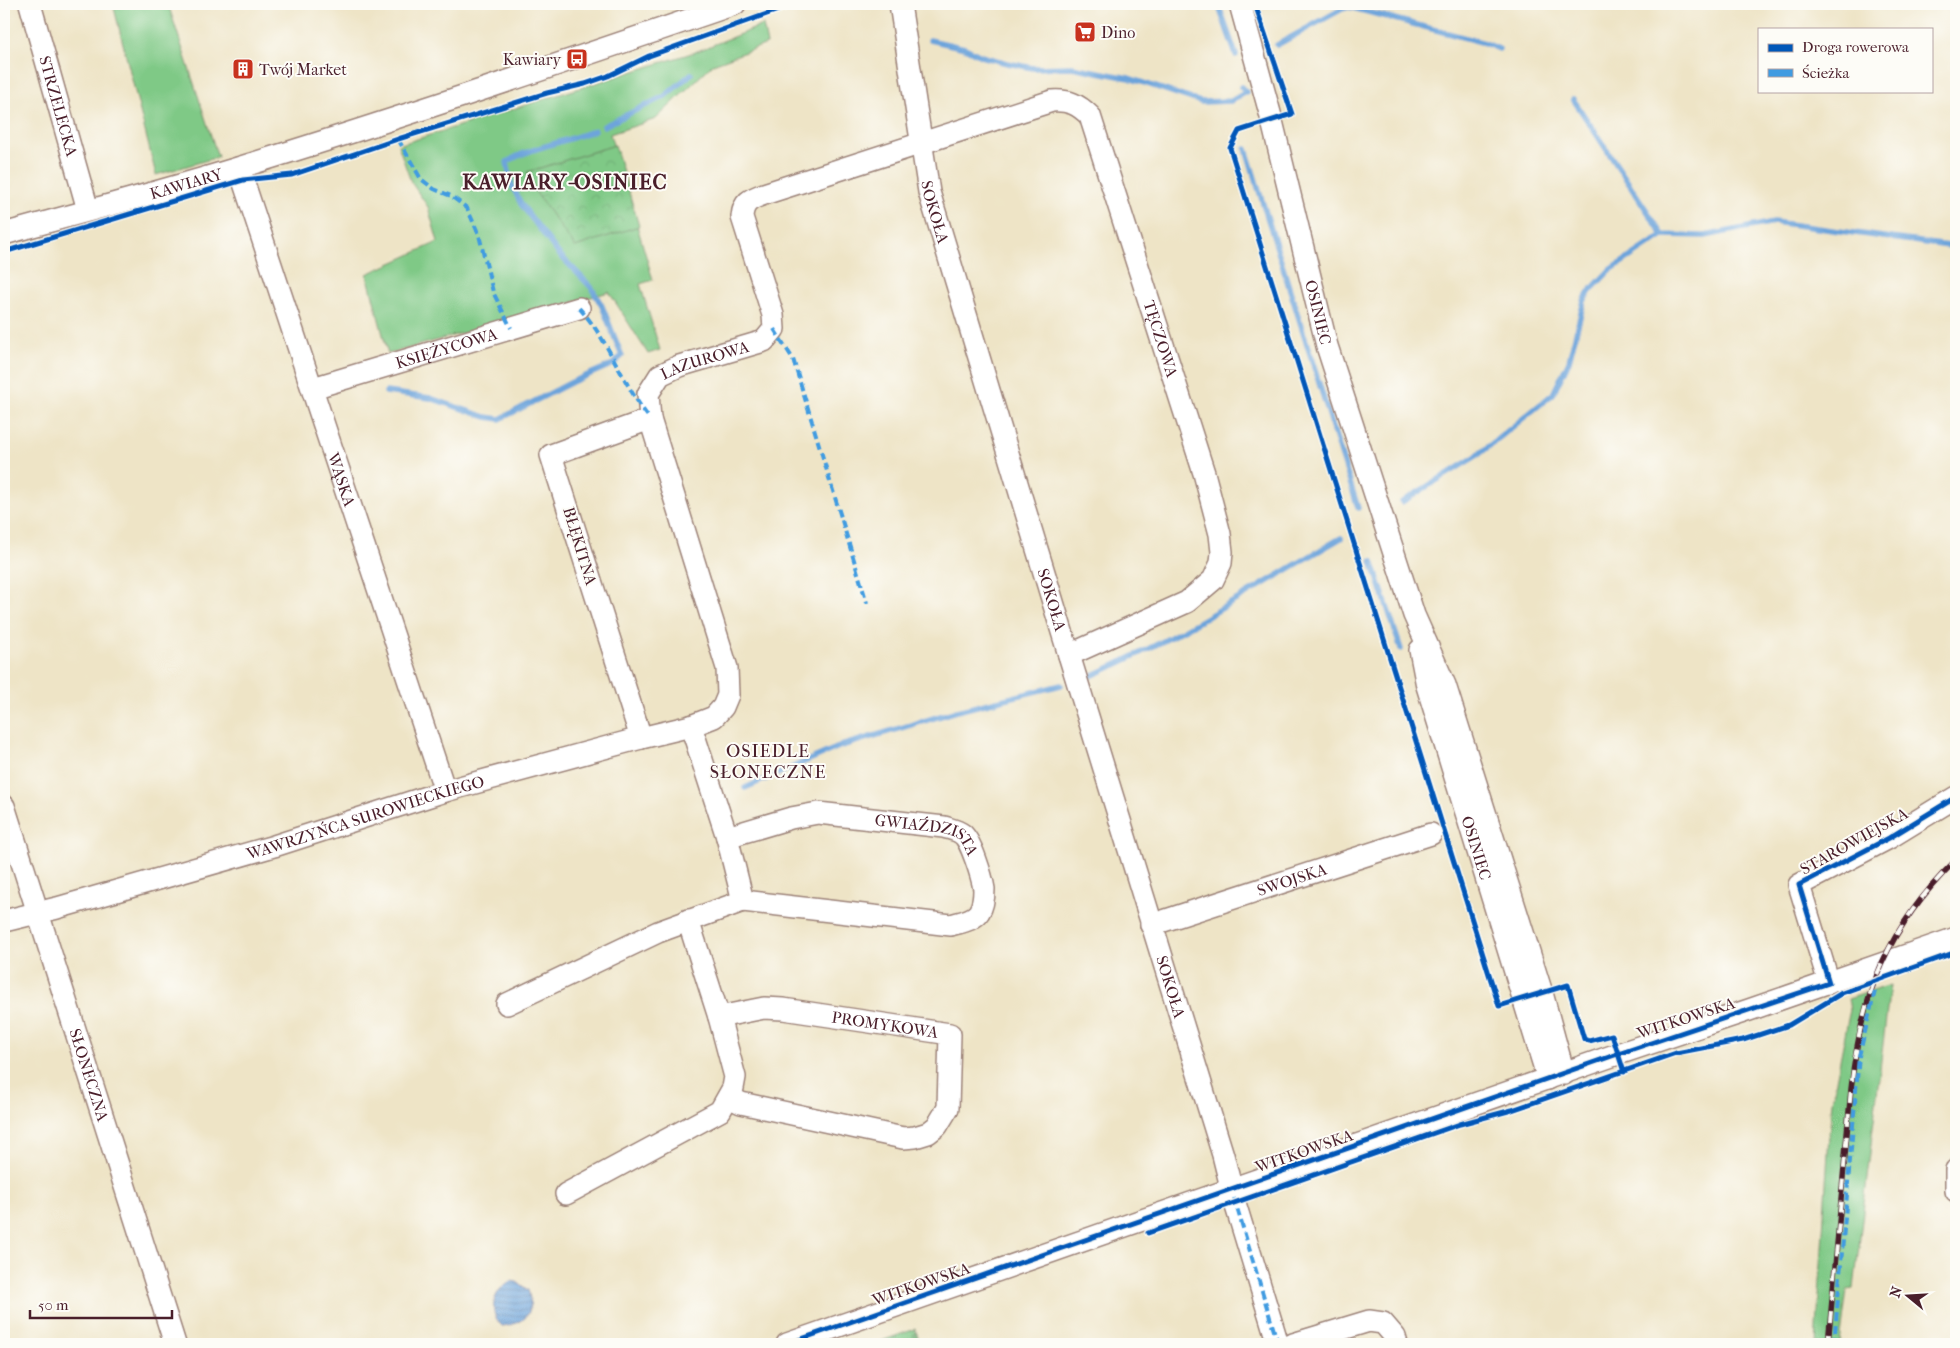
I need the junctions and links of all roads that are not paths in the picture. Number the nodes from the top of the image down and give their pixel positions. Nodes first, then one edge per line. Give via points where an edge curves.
1 (30, 4) edge
2 (735, 4) edge
3 (900, 4) edge
4 (1240, 4) edge
5 (920, 144) junction
6 (239, 168) junction
7 (88, 210) junction
8 (4, 234) edge
9 (578, 308) dead end
10 (313, 388) junction
11 (650, 419) junction
12 (1069, 655) junction
13 (723, 707) joint
14 (691, 726) junction
15 (641, 738) junction
16 (445, 791) junction
17 (1956, 796) edge
18 (4, 806) edge
19 (1431, 834) dead end
20 (727, 837) junction
21 (743, 901) junction
22 (38, 913) junction
23 (688, 920) junction
24 (4, 921) edge
25 (1151, 925) junction
26 (1956, 938) edge
27 (1829, 983) junction
28 (507, 1004) dead end
29 (719, 1017) junction
30 (1556, 1076) junction
31 (729, 1097) junction
32 (1956, 1170) edge
33 (1232, 1190) junction
34 (1956, 1191) edge
35 (566, 1194) dead end
36 (174, 1344) edge
37 (787, 1344) edge
38 (1278, 1344) edge
39 (1293, 1344) edge
40 (1397, 1344) edge

1 - 7 street, STRZELECKA
2 - 6 street, KAWIARY via 510,82
3 - 5 street, SOKOŁA
4 - 30 street, OSINIEC via 1327,346 1414,615 1445,685 1542,993
5 - 11 street, LAZUROWA via 746,202 742,217 773,315 774,329 764,341 679,366 660,375 648,394
5 - 12 street, SOKOŁA via 929,192
5 - 12 street, TĘCZOWA via 1052,101 1077,104 1090,116 1204,472 1222,552 1221,563 1212,580 1187,602
6 - 7 street, KAWIARY
6 - 10 street, WĄSKA
7 - 8 street, KAWIARY
9 - 10 street, KSIĘŻYCOWA
10 - 16 street, WĄSKA
11 - 13 street, LAZUROWA via 727,668 728,695
11 - 15 street, BŁĘKITNA via 552,455
12 - 25 street, SOKOŁA
13 - 14 street, WAWRZYŃCA SUROWIECKIEGO via 714,717
14 - 15 street, WAWRZYŃCA SUROWIECKIEGO
14 - 20 street
15 - 16 street, WAWRZYŃCA SUROWIECKIEGO
16 - 22 street, WAWRZYŃCA SUROWIECKIEGO via 274,846
17 - 27 street, STAROWIEJSKA via 1889,838 1799,885
18 - 22 street, SŁONECZNA
19 - 25 street, SWOJSKA
20 - 21 street
20 - 21 street, GWIAŹDZISTA via 818,813 944,827 964,834 984,888 979,912 969,920 952,925
21 - 23 street, GWIAŹDZISTA
22 - 24 street, WAWRZYŃCA SUROWIECKIEGO
22 - 36 street, SŁONECZNA
23 - 28 street, GWIAŹDZISTA
23 - 29 street
25 - 33 street, SOKOŁA
26 - 27 street, WITKOWSKA
27 - 30 street, WITKOWSKA
29 - 31 street via 735,1077
29 - 31 street, PROMYKOWA via 764,1008 783,1009 950,1034 948,1108 937,1126 915,1137 903,1138 741,1103
30 - 33 street, WITKOWSKA
31 - 35 street via 720,1111
32 - 34 street
33 - 37 street, WITKOWSKA
33 - 38 street, SOKOŁA
39 - 40 street via 1369,1321 1383,1323

